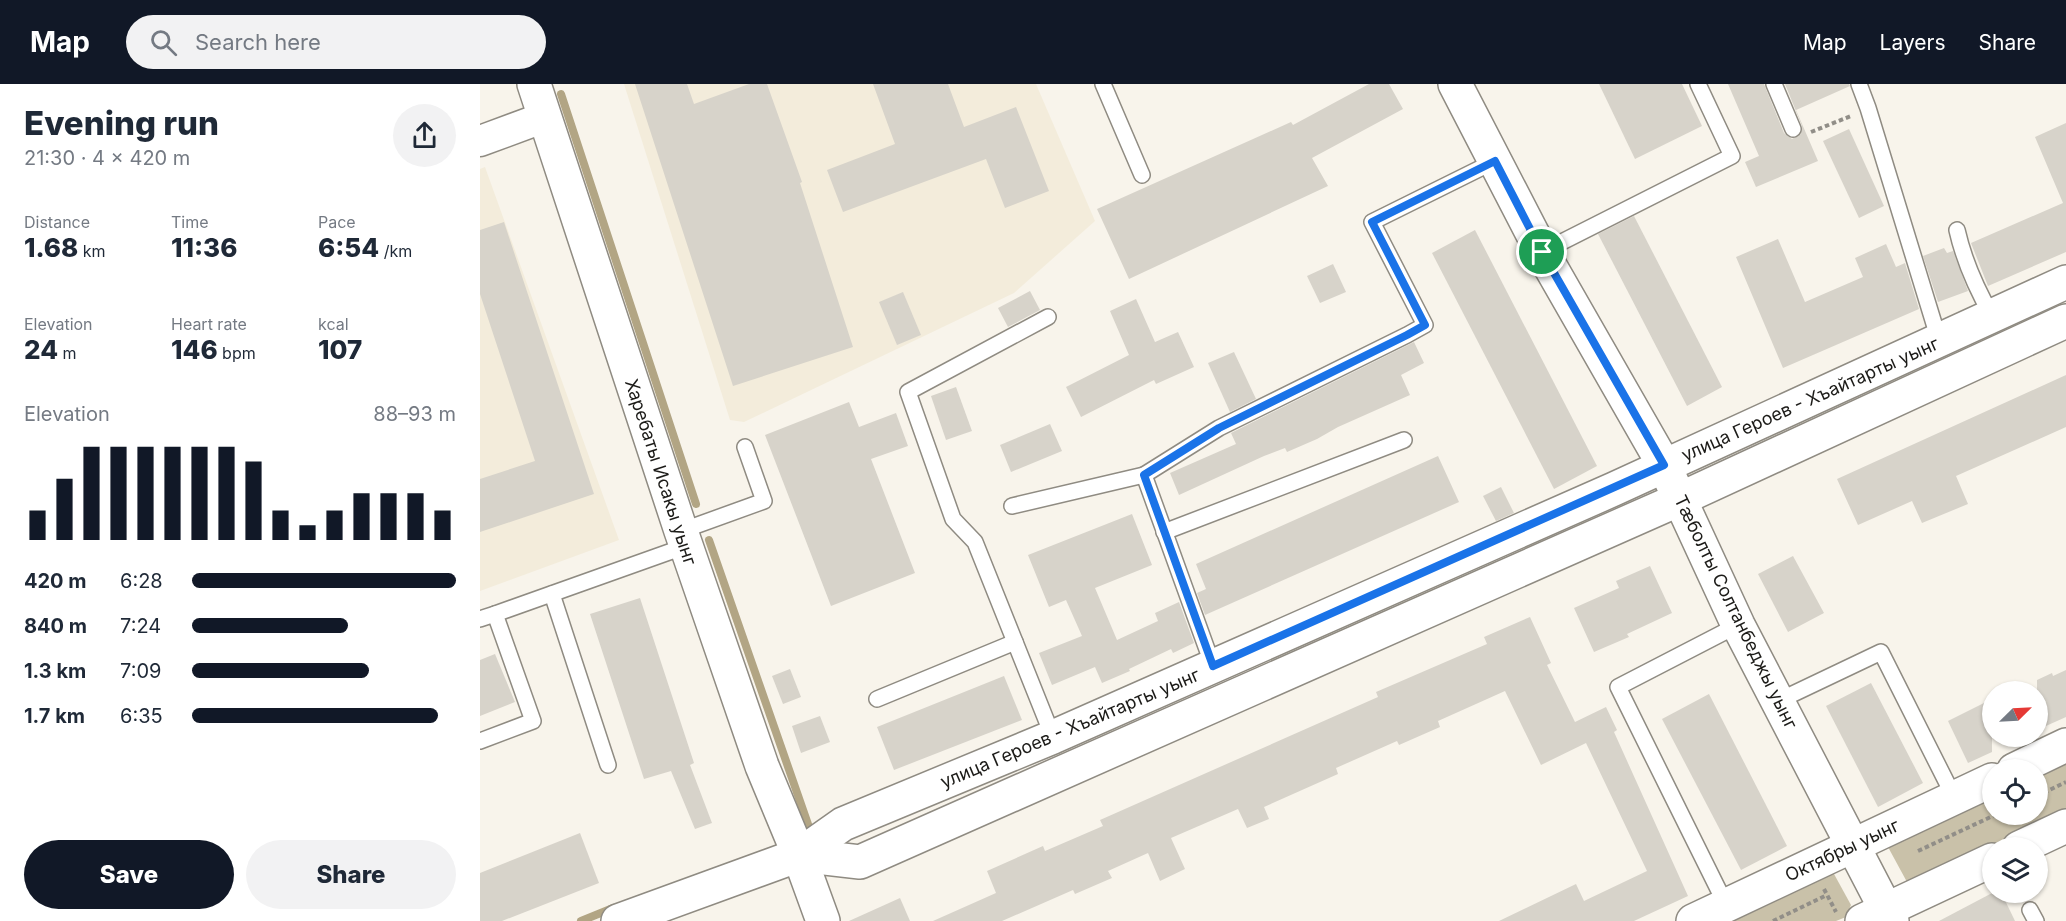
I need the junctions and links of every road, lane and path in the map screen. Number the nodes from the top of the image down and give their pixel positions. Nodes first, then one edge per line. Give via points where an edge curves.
1 (536, 84) edge
2 (1103, 84) edge
3 (1455, 84) edge
4 (1698, 84) edge
5 (1774, 84) edge
6 (1858, 84) edge
7 (1868, 108) junction
8 (545, 117) junction
9 (1793, 129) joint
10 (480, 141) edge
11 (1495, 161) junction
12 (1142, 175) dead end
13 (1957, 230) dead end
14 (1542, 252) junction
15 (2066, 282) edge
16 (1992, 316) junction
17 (1048, 317) dead end
18 (2066, 321) edge
19 (1939, 340) junction
20 (1404, 440) dead end
21 (745, 447) dead end
22 (1664, 465) junction
23 (1144, 475) junction
24 (1680, 499) junction
25 (1012, 506) dead end
26 (1164, 532) junction
27 (683, 539) junction
28 (552, 594) junction
29 (487, 616) edge
30 (1738, 625) junction
31 (1015, 642) junction
32 (1213, 666) junction
33 (877, 699) dead end
34 (1778, 701) junction
35 (1053, 737) junction
36 (480, 741) edge
37 (2066, 745) edge
38 (2037, 759) edge
39 (608, 765) dead end
40 (2066, 782) edge
41 (1982, 784) edge
42 (2048, 791) edge
43 (1954, 797) junction
44 (1982, 821) edge
45 (2066, 826) edge
46 (2042, 837) edge
47 (1853, 845) junction
48 (1918, 851) dead end
49 (799, 855) junction
50 (1982, 865) edge
51 (1827, 895) dead end
52 (1726, 905) junction
53 (1880, 917) edge
54 (618, 921) edge
55 (823, 921) edge
56 (1693, 921) edge
57 (1773, 921) edge

1 - 8 street, Харебаты Исакы уынг
2 - 12 lane
3 - 11 street, Тæболты Солтанбеджы уынг
4 - 14 lane via 1732,156
5 - 9 lane
6 - 7 lane
7 - 9 path via 1813,132
7 - 19 lane
8 - 10 street
8 - 27 street, Харебаты Исакы уынг
11 - 14 street, Тæболты Солтанбеджы уынг
11 - 23 lane via 1372,222 1425,325 1219,428
13 - 16 lane via 1975,286
14 - 22 street, Тæболты Солтанбеджы уынг
15 - 16 street, улица Героев - Хъайтарты уынг
16 - 19 street, улица Героев - Хъайтарты уынг
17 - 31 lane via 908,392 953,519 975,542
18 - 24 street, улица Героев - Хъайтарты уынг
19 - 22 street, улица Героев - Хъайтарты уынг
20 - 26 lane
21 - 27 lane via 764,501
22 - 24 street, Тæболты Солтанбеджы уынг
22 - 32 street, улица Героев - Хъайтарты уынг
23 - 25 lane
23 - 26 lane
24 - 30 street, Тæболты Солтанбеджы уынг
24 - 49 street, улица Героев - Хъайтарты уынг via 860,862
26 - 32 lane
27 - 28 lane
27 - 49 street, Харебаты Исакы уынг via 762,766
28 - 29 lane
28 - 39 lane
29 - 36 lane via 533,721
30 - 34 street, Тæболты Солтанбеджы уынг
30 - 52 lane via 1618,687
31 - 33 lane
31 - 35 lane
32 - 35 street, улица Героев - Хъайтарты уынг
34 - 43 lane via 1881,651
34 - 47 street, Тæболты Солтанбеджы уынг
35 - 49 street, улица Героев - Хъайтарты уынг via 843,824
37 - 38 street
40 - 42 path
41 - 43 street, Октябры уынг
43 - 47 street, Октябры уынг
44 - 48 path
45 - 46 street
47 - 52 street, Октябры уынг
47 - 53 street, Тæболты Солтанбеджы уынг
49 - 54 street, улица Героев - Хъайтарты уынг
49 - 55 street, Харебаты Исакы уынг
50 - 53 street
51 - 57 path
52 - 56 street, Октябры уынг

